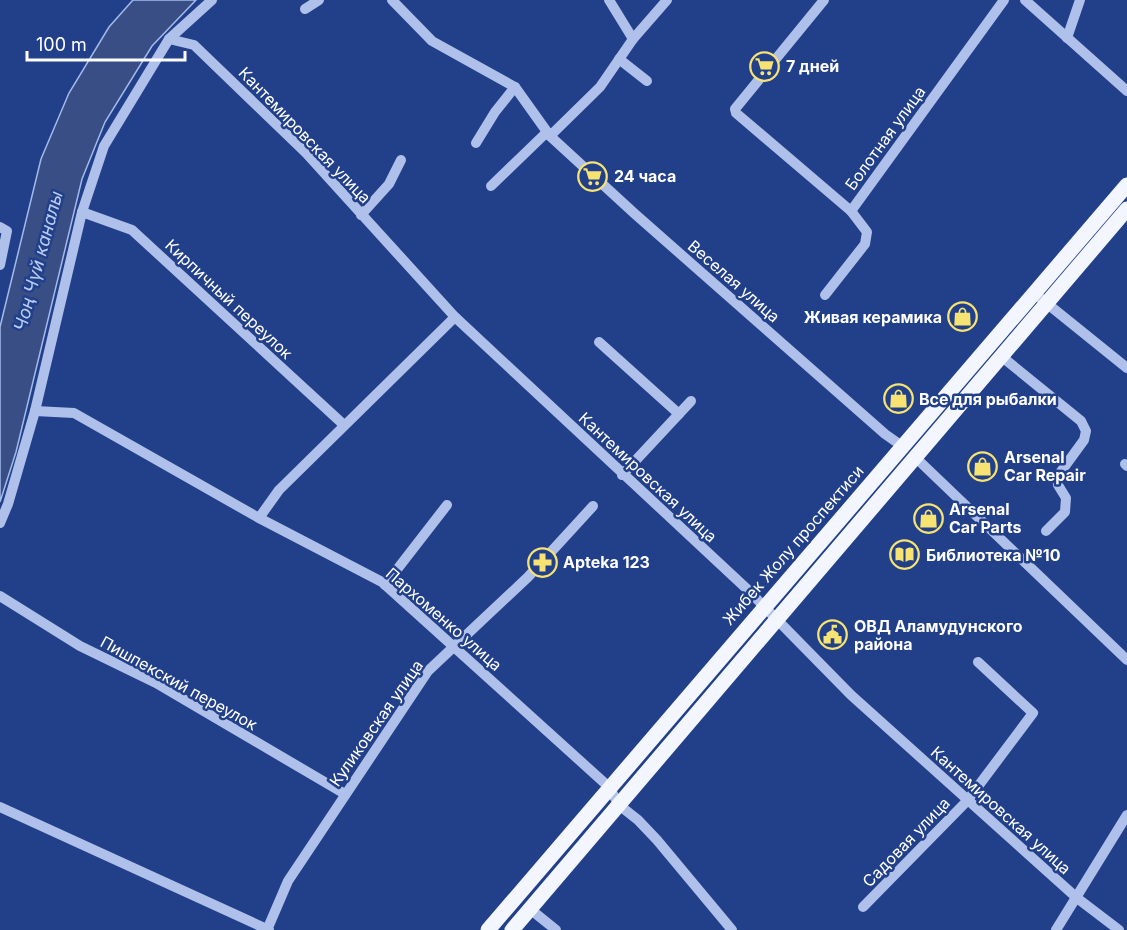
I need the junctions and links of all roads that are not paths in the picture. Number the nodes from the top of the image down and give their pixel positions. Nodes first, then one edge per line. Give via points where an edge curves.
1 (212, 0) edge
2 (319, 0) edge
3 (392, 0) edge
4 (609, 0) edge
5 (666, 0) edge
6 (824, 0) edge
7 (1004, 0) edge
8 (1080, 0) edge
9 (1030, 2) edge
10 (305, 9) dead end
11 (1066, 38) junction
12 (169, 39) junction
13 (633, 39) junction
14 (619, 59) junction
15 (647, 81) dead end
16 (515, 87) junction
17 (1127, 91) edge
18 (548, 134) junction
19 (476, 143) dead end
20 (402, 160) dead end
21 (1127, 185) edge
22 (491, 186) dead end
23 (1127, 209) edge
24 (851, 211) junction
25 (82, 212) junction
26 (362, 215) junction
27 (3, 235) edge
28 (0, 265) edge
29 (1034, 293) junction
30 (825, 295) dead end
31 (1046, 303) junction
32 (455, 317) junction
33 (599, 342) dead end
34 (1001, 356) junction
35 (1127, 368) edge
36 (691, 401) dead end
37 (35, 411) junction
38 (679, 414) junction
39 (344, 426) junction
40 (902, 446) junction
41 (915, 457) junction
42 (622, 475) junction
43 (447, 505) dead end
44 (593, 506) dead end
45 (259, 518) junction
46 (0, 523) edge
47 (1046, 531) dead end
48 (385, 585) junction
49 (0, 596) edge
50 (764, 607) junction
51 (776, 620) junction
52 (453, 646) junction
53 (1127, 660) edge
54 (978, 662) dead end
55 (609, 787) junction
56 (345, 794) junction
57 (968, 801) junction
58 (619, 805) junction
59 (0, 807) edge
60 (1127, 815) edge
61 (1077, 898) junction
62 (863, 907) dead end
63 (530, 909) junction
64 (268, 930) edge
65 (488, 930) edge
66 (512, 930) edge
67 (556, 930) edge
68 (732, 930) edge
69 (1056, 930) edge
70 (1119, 930) edge

1 - 12 street
2 - 10 street
3 - 16 street, Веселая улица via 432,41
4 - 13 street
5 - 13 street
6 - 24 street via 735,109
7 - 24 street, Болотная улица
8 - 11 street
9 - 11 street
11 - 17 street
12 - 25 street via 104,146
12 - 26 street, Кантемировская улица via 194,45 306,153
13 - 14 street
14 - 15 street
14 - 18 street via 600,87
16 - 18 street, Веселая улица
16 - 19 street
18 - 22 street
18 - 40 street, Веселая улица
20 - 26 street via 389,184
21 - 29 main road, Жибек Жолу проспектиси
23 - 31 main road
24 - 30 street, Болотная улица via 867,232 865,244
25 - 37 street
25 - 39 street, Кирпичный переулок via 132,230
26 - 32 street, Кантемировская улица
27 - 28 street
29 - 31 street
29 - 40 main road, Жибек Жолу проспектиси
31 - 34 main road
31 - 35 street
32 - 39 street
32 - 42 street, Кантемировская улица
33 - 38 street
34 - 41 main road
34 - 47 street via 1081,421 1086,431 1084,440 1057,477 1066,498 1065,512
36 - 38 street
37 - 45 street, Пархоменко улица via 74,413
37 - 46 street
38 - 42 street
39 - 45 street via 279,490
40 - 50 main road, Жибек Жолу проспектиси
41 - 51 main road
41 - 53 street
42 - 50 street, Кантемировская улица
43 - 48 street
44 - 52 street, Куликовская улица via 528,578
45 - 48 street, Пархоменко улица
48 - 52 street, Пархоменко улица
49 - 56 street, Пишпекский переулок via 80,646 156,683
50 - 51 street, Кантемировская улица
50 - 55 main road, Жибек Жолу проспектиси
51 - 57 street, Кантемировская улица via 851,695
51 - 58 main road
52 - 55 street, Пархоменко улица
52 - 56 street, Куликовская улица via 428,671
54 - 57 street, Садовая улица via 1033,713
55 - 58 street, Пархоменко улица
55 - 65 main road, Жибек Жолу проспектиси
56 - 64 street, Куликовская улица via 288,881
57 - 61 street, Кантемировская улица
57 - 62 street, Садовая улица
58 - 63 main road
58 - 68 street, Пархоменко улица via 657,840
59 - 64 street
60 - 61 street
61 - 69 street
61 - 70 street, Кантемировская улица
63 - 66 main road
63 - 67 street

